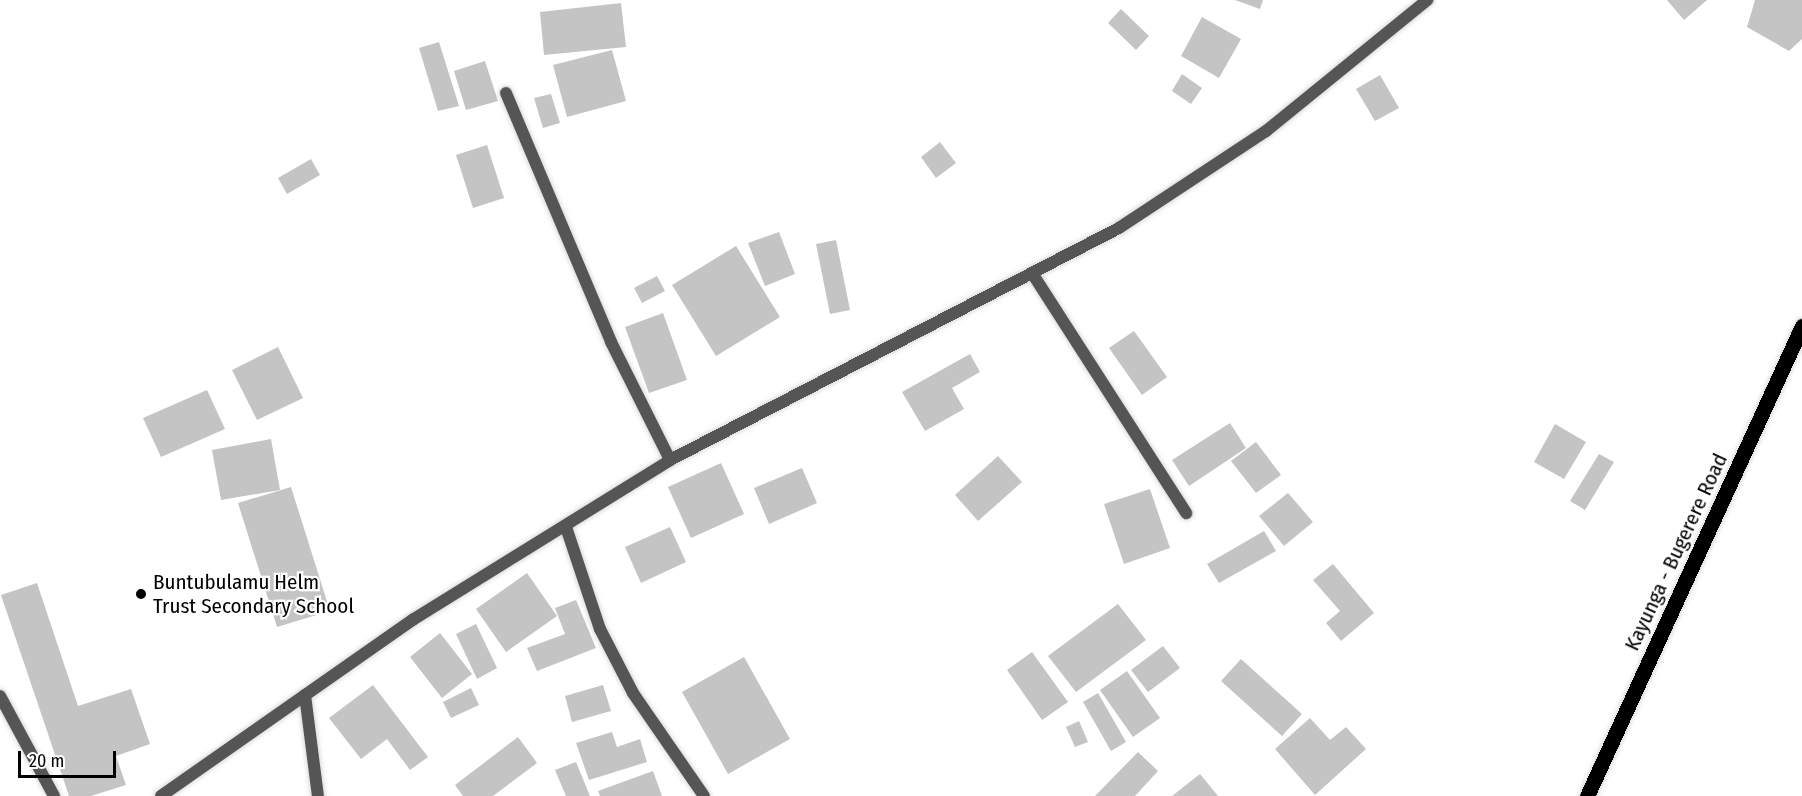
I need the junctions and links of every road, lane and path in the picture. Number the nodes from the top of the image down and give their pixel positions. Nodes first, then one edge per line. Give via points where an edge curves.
1 (1427, 0) edge
2 (506, 93) dead end
3 (1034, 276) junction
4 (1802, 326) edge
5 (669, 460) junction
6 (1186, 513) dead end
7 (567, 527) junction
8 (305, 695) junction
9 (0, 696) edge
10 (54, 796) edge
11 (161, 796) edge
12 (318, 796) edge
13 (704, 796) edge
14 (1587, 796) edge

1 - 3 street via 1266,131 1119,228
2 - 5 street via 610,342
3 - 5 street
3 - 6 street
4 - 14 main road, Kayunga - Bugerere Road
5 - 7 street
7 - 8 street via 414,620
7 - 13 street via 600,629 633,693
8 - 11 street
8 - 12 street
9 - 10 street

